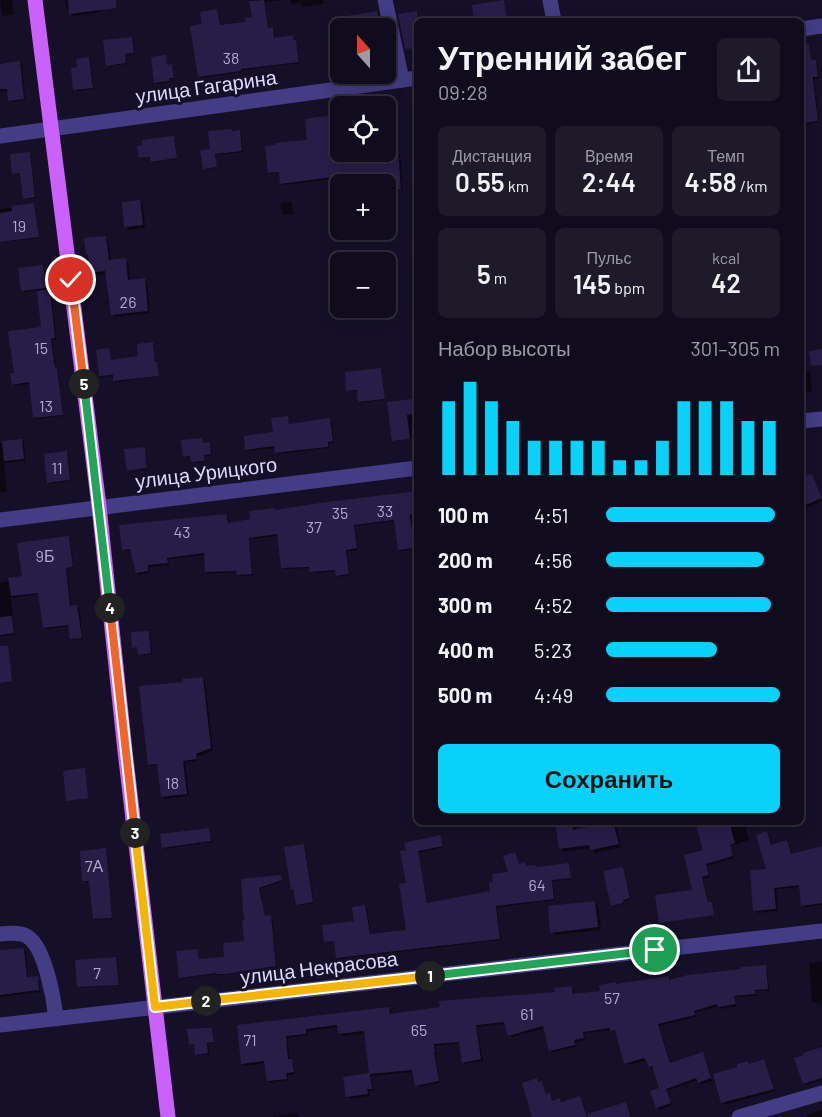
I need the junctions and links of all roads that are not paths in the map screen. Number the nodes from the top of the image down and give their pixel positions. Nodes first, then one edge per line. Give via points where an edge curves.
1 (35, 0) edge
2 (386, 0) edge
3 (550, 0) edge
4 (553, 18) edge
5 (822, 26) edge
6 (804, 28) edge
7 (410, 79) edge
8 (52, 129) junction
9 (0, 136) edge
10 (822, 419) edge
11 (804, 422) edge
12 (414, 468) edge
13 (99, 506) junction
14 (0, 519) edge
15 (822, 931) edge
16 (0, 934) edge
17 (155, 1007) junction
18 (56, 1018) junction
19 (0, 1025) edge
20 (822, 1093) edge
21 (788, 1110) edge
22 (168, 1117) edge
23 (739, 1117) edge

1 - 8 main road
2 - 7 street
3 - 4 street
5 - 6 street
7 - 8 street, улица Гагарина
8 - 9 street, улица Гагарина
8 - 13 main road
10 - 11 street
12 - 13 street, улица Урицкого
13 - 14 street, улица Урицкого
13 - 17 main road
15 - 17 street, улица Некрасова
16 - 18 street via 22,934 35,944 51,988
17 - 18 street, улица Некрасова
17 - 22 main road
18 - 19 street, улица Некрасова
20 - 21 street
21 - 23 street

